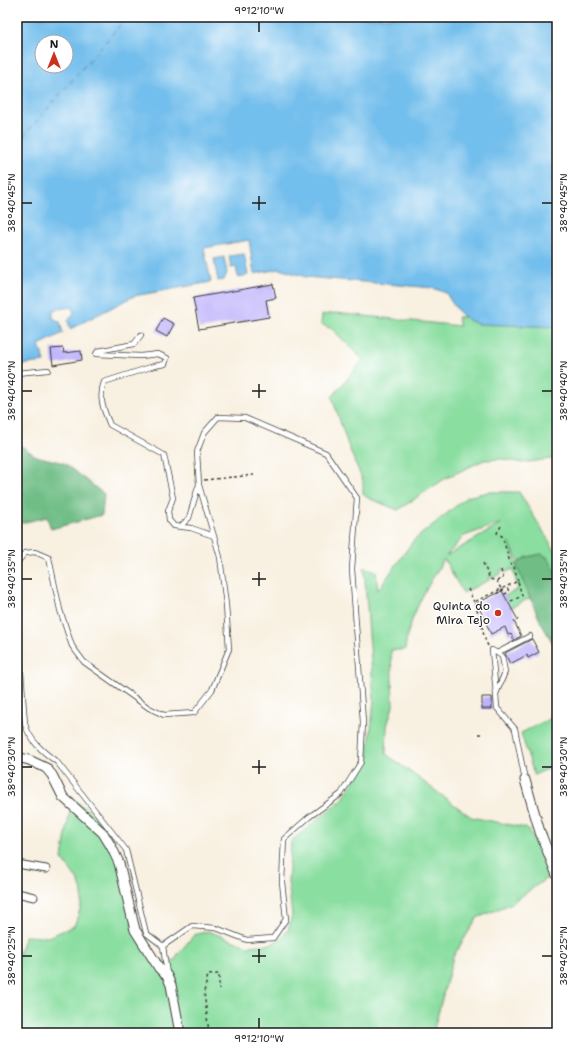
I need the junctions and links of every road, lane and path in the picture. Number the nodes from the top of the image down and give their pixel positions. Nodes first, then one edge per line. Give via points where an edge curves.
1 (141, 335) dead end
2 (48, 370) dead end
3 (17, 373) edge
4 (254, 475) dead end
5 (203, 480) dead end
6 (199, 485) junction
7 (501, 526) dead end
8 (180, 527) junction
9 (214, 536) junction
10 (17, 563) edge
11 (483, 563) dead end
12 (501, 570) dead end
13 (497, 581) junction
14 (518, 581) junction
15 (507, 587) junction
16 (468, 589) dead end
17 (501, 589) dead end
18 (496, 594) dead end
19 (474, 602) junction
20 (509, 602) dead end
21 (17, 619) edge
22 (530, 636) dead end
23 (489, 648) dead end
24 (497, 654) junction
25 (496, 694) junction
26 (478, 734) dead end
27 (481, 734) dead end
28 (17, 757) edge
29 (526, 780) joint
30 (17, 864) edge
31 (46, 869) dead end
32 (557, 875) edge
33 (17, 893) edge
34 (34, 897) dead end
35 (163, 946) junction
36 (167, 976) junction
37 (219, 990) dead end
38 (180, 1033) edge
39 (209, 1033) edge

1 - 8 lane via 134,344 98,351 96,354 158,354 167,358 165,364 104,382 101,390 102,405 110,425 164,455 173,498 168,511 169,520 174,526
2 - 3 lane
4 - 5 path
6 - 8 lane via 189,518
6 - 9 lane
6 - 35 lane via 198,452 204,434 218,417 245,418 326,453 356,498 352,569 363,722 361,762 341,794 284,839 282,882 286,919 273,938 247,940 216,928 192,926
7 - 14 path via 497,532 502,536
8 - 9 lane
9 - 10 lane via 221,564 229,649 212,690 194,713 164,715 149,708 84,662 72,646 60,610 49,558 35,552 25,553
11 - 13 path via 490,579
12 - 13 path via 503,578
13 - 17 path
14 - 15 path
14 - 20 path via 522,596
15 - 18 path via 509,592 505,594 503,590
15 - 19 path
16 - 19 path
19 - 23 path
21 - 35 lane via 25,724 28,734 57,762 126,850 146,933
22 - 24 lane
24 - 25 lane via 502,656 505,672
24 - 25 lane via 492,650
25 - 29 lane via 497,708 514,730
26 - 27 path
28 - 36 street via 46,768 63,797 103,833 119,863 135,930
29 - 32 street via 540,832
30 - 31 street
33 - 34 street
35 - 36 lane
36 - 38 street via 174,996
37 - 39 path via 219,974 208,975 204,992

